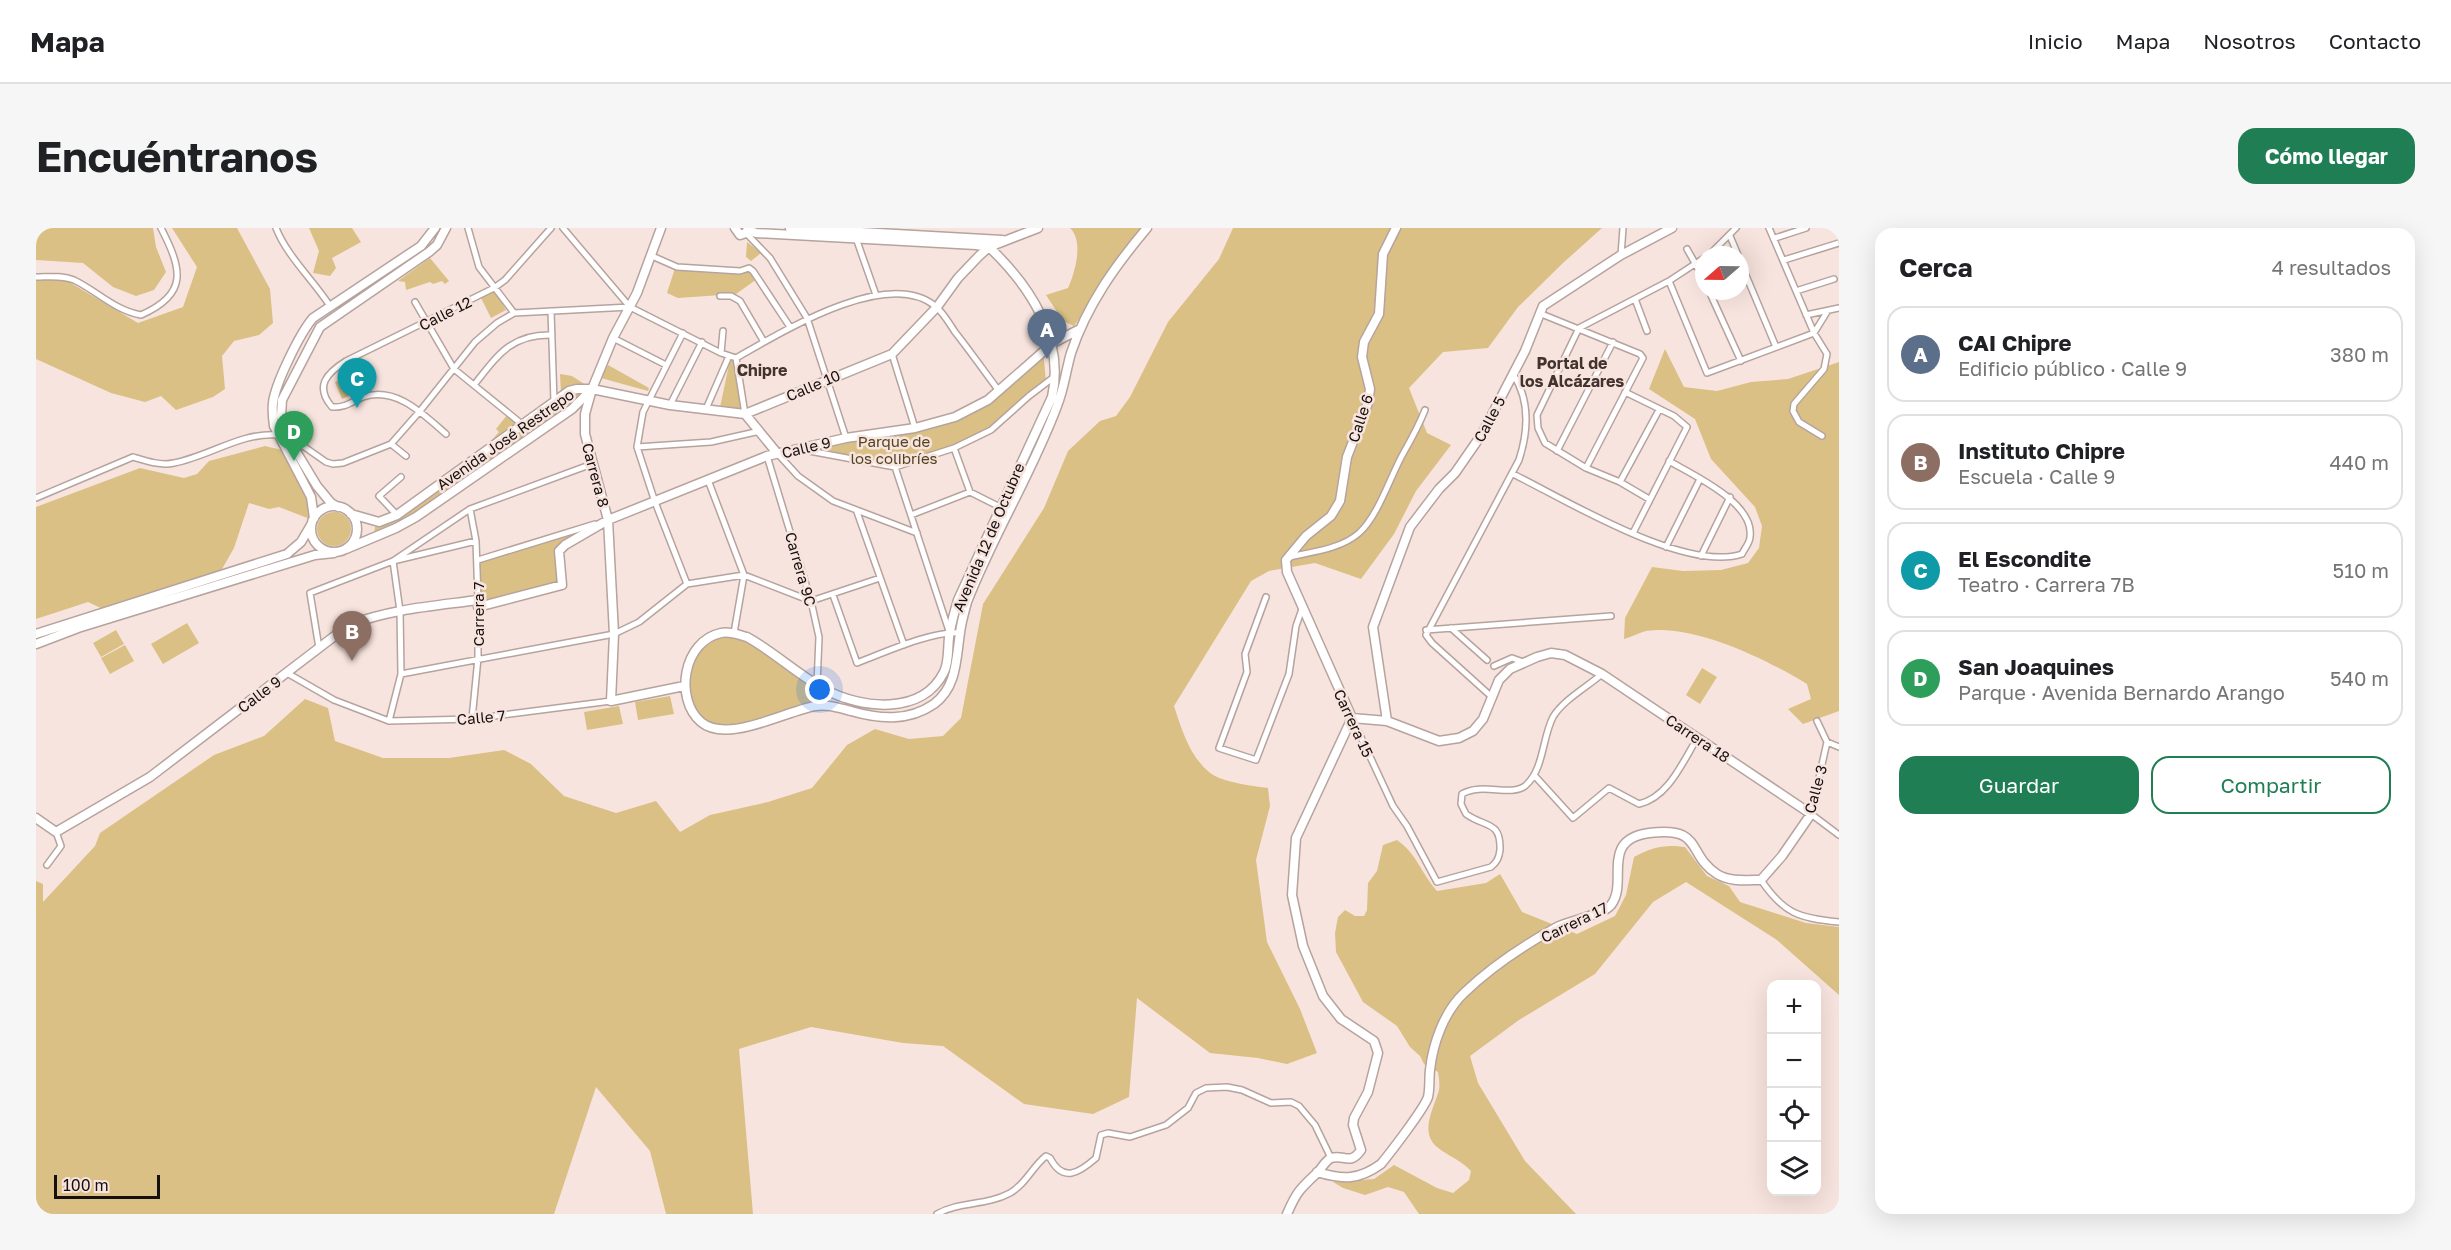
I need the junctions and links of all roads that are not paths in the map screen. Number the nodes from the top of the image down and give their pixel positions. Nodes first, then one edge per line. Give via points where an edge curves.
1 (161, 228) edge
2 (276, 228) edge
3 (435, 228) edge
4 (446, 228) edge
5 (468, 228) edge
6 (550, 228) edge
7 (563, 228) edge
8 (661, 228) edge
9 (735, 228) edge
10 (790, 228) edge
11 (1038, 228) edge
12 (1147, 228) edge
13 (1396, 228) edge
14 (1623, 228) edge
15 (1672, 228) edge
16 (1736, 228) edge
17 (1769, 228) edge
18 (1806, 228) edge
19 (748, 230) edge
20 (1015, 232) edge
21 (855, 235) junction
22 (956, 236) edge
23 (1730, 236) junction
24 (1775, 238) junction
25 (1005, 241) junction
26 (1839, 243) edge
27 (1719, 246) edge
28 (1734, 246) edge
29 (989, 247) junction
30 (1687, 249) dead end
31 (1621, 255) junction
32 (652, 256) junction
33 (1695, 260) edge
34 (1784, 260) junction
35 (1695, 264) edge
36 (1008, 265) junction
37 (36, 277) edge
38 (1834, 279) dead end
39 (1669, 281) junction
40 (1749, 282) edge
41 (494, 288) junction
42 (1796, 291) junction
43 (720, 296) dead end
44 (876, 296) junction
45 (1635, 299) junction
46 (1713, 300) edge
47 (415, 302) dead end
48 (330, 306) junction
49 (630, 307) junction
50 (937, 307) junction
51 (1839, 308) edge
52 (551, 311) junction
53 (1827, 312) junction
54 (514, 313) junction
55 (1539, 313) junction
56 (1806, 315) junction
57 (807, 318) junction
58 (427, 322) junction
59 (790, 327) junction
60 (1080, 328) junction
61 (1579, 328) junction
62 (723, 331) dead end
63 (1647, 331) dead end
64 (682, 333) junction
65 (1814, 333) junction
66 (551, 335) junction
67 (613, 339) junction
68 (702, 342) junction
69 (764, 342) junction
70 (1613, 342) junction
71 (1053, 343) junction
72 (1776, 347) junction
73 (721, 353) junction
74 (892, 354) junction
75 (733, 357) junction
76 (1741, 361) junction
77 (666, 365) junction
78 (454, 369) junction
79 (1513, 374) junction
80 (1056, 376) junction
81 (826, 379) junction
82 (474, 385) junction
83 (592, 389) junction
84 (999, 391) junction
85 (1625, 392) junction
86 (648, 400) junction
87 (554, 403) junction
88 (670, 405) junction
89 (706, 410) junction
90 (1425, 410) dead end
91 (1659, 410) junction
92 (420, 411) junction
93 (745, 414) junction
94 (523, 425) junction
95 (915, 428) junction
96 (760, 431) junction
97 (281, 434) junction
98 (446, 434) dead end
99 (1822, 436) dead end
100 (846, 438) junction
101 (391, 444) junction
102 (637, 447) junction
103 (798, 448) junction
104 (954, 448) junction
105 (1557, 451) junction
106 (777, 453) junction
107 (406, 456) dead end
108 (767, 456) junction
109 (1669, 461) junction
110 (592, 464) junction
111 (895, 467) junction
112 (1586, 468) junction
113 (1513, 474) junction
114 (401, 477) dead end
115 (1700, 478) junction
116 (708, 480) junction
117 (1620, 482) junction
118 (970, 492) junction
119 (1730, 497) junction
120 (36, 498) edge
121 (1649, 499) junction
122 (654, 502) junction
123 (338, 507) junction
124 (1000, 507) junction
125 (470, 509) junction
126 (857, 512) junction
127 (351, 514) junction
128 (397, 515) junction
129 (911, 515) junction
130 (608, 520) junction
131 (312, 522) junction
132 (917, 533) junction
133 (1633, 534) junction
134 (476, 541) junction
135 (1666, 547) junction
136 (346, 549) junction
137 (333, 552) junction
138 (1701, 556) junction
139 (1287, 557) junction
140 (478, 560) junction
141 (393, 561) junction
142 (744, 576) junction
143 (880, 578) junction
144 (687, 584) junction
145 (833, 595) junction
146 (1266, 597) dead end
147 (811, 601) junction
148 (478, 603) junction
149 (1303, 607) junction
150 (400, 611) junction
151 (1611, 616) dead end
152 (1451, 628) junction
153 (1426, 630) junction
154 (950, 632) junction
155 (734, 633) junction
156 (960, 633) junction
157 (36, 634) edge
158 (614, 634) junction
159 (36, 644) edge
160 (904, 645) junction
161 (319, 648) junction
162 (478, 658) junction
163 (1488, 660) dead end
164 (1523, 662) junction
165 (1494, 666) dead end
166 (287, 673) junction
167 (401, 674) junction
168 (1602, 674) junction
169 (817, 685) junction
170 (684, 686) junction
171 (1493, 698) junction
172 (611, 701) junction
173 (1352, 718) junction
174 (472, 719) junction
175 (389, 721) junction
176 (1387, 721) junction
177 (1816, 721) dead end
178 (1698, 737) junction
179 (1827, 742) junction
180 (1839, 747) edge
181 (1534, 775) junction
182 (1811, 814) junction
183 (37, 820) edge
184 (56, 832) junction
185 (1839, 835) edge
186 (47, 865) dead end
187 (1761, 880) junction
188 (1839, 922) edge
189 (1331, 1158) junction
190 (1317, 1172) junction
191 (937, 1214) edge
192 (1287, 1214) edge

1 - 37 street via 178,273 173,293 159,307 141,315 119,308 74,280
2 - 48 street via 294,260
3 - 48 main road via 421,246
4 - 97 main road via 429,252 320,327 282,400
5 - 41 street via 479,267
6 - 41 street, Calle 12
7 - 49 street
8 - 32 main road, Carrera 8
9 - 19 main road via 737,234
10 - 21 main road
11 - 20 main road
12 - 60 main road, Avenida 12 de Octubre via 1119,261
13 - 139 main road, Calle 6 via 1383,254 1379,314 1364,342 1368,403 1347,457 1340,501 1331,516
14 - 31 street
15 - 31 main road, Calle 5
16 - 23 street
17 - 24 street
18 - 24 street
19 - 21 main road
19 - 57 street
20 - 25 main road
21 - 22 main road
21 - 44 street
22 - 25 main road
22 - 29 main road
23 - 27 street
23 - 28 street
24 - 34 street
25 - 29 main road
25 - 36 main road
26 - 34 street
29 - 36 main road, Avenida 12 de Octubre
29 - 50 main road, Calle 10 via 958,278
30 - 33 street
31 - 55 main road, Calle 5 via 1550,300
32 - 49 main road, Carrera 8
32 - 59 street via 684,268 748,268
34 - 42 street
35 - 39 street
36 - 71 main road, Avenida 12 de Octubre via 1027,291
38 - 42 street
39 - 45 street
39 - 76 street via 1707,373
40 - 72 street
41 - 54 street
41 - 58 street, Calle 12
42 - 56 street
43 - 69 street via 740,301
44 - 50 street via 919,295
44 - 57 street
45 - 61 street
45 - 63 street
46 - 76 street
47 - 58 street
48 - 97 main road via 307,325 275,391 272,415
49 - 52 street
49 - 64 street
49 - 67 main road, Carrera 8
50 - 74 main road, Calle 10
50 - 84 street
51 - 53 street
52 - 54 street
52 - 66 street
53 - 56 street
53 - 65 street
54 - 78 street via 475,342
55 - 61 street
55 - 79 main road, Calle 5
56 - 65 street
57 - 59 street
57 - 81 street
58 - 78 street
58 - 92 street, Calle 12 via 346,361 333,369 323,386 325,399 332,407 341,408 362,398 385,394
59 - 69 street
60 - 71 main road, Calle 9
60 - 156 main road, Avenida 12 de Octubre via 1057,406 976,578
61 - 70 street
61 - 105 street via 1537,415 1545,443
62 - 73 street
64 - 68 street
64 - 77 street
65 - 72 street
65 - 99 street via 1827,354 1824,369 1794,404 1793,411 1799,422
66 - 82 street via 534,335 515,342
66 - 87 street
67 - 77 street
67 - 83 main road, Carrera 8
68 - 73 street
68 - 88 street
69 - 75 street
70 - 85 street via 1643,358
70 - 105 street
71 - 80 main road, Avenida 12 de Octubre
71 - 84 main road, Calle 9
72 - 76 street
73 - 75 street
74 - 81 main road, Calle 10
74 - 95 street
75 - 89 street
75 - 93 street
77 - 86 street
78 - 82 street
78 - 92 street
79 - 113 street via 1524,402 1524,442
79 - 176 main road, Calle 5 via 1471,452 1410,527 1373,627
80 - 104 street via 991,430
80 - 124 main road, Avenida 12 de Octubre via 1052,397
81 - 93 main road, Calle 10
81 - 100 street
82 - 94 street
83 - 86 main road, Calle 10
83 - 87 main road, Avenida José Restrepo via 569,391
83 - 110 main road, Carrera 8 via 585,414
83 - 136 main road, Avenida José Restrepo via 572,410 416,516
84 - 95 main road, Calle 9 via 956,417
85 - 91 street
85 - 112 street
86 - 88 main road, Calle 10
86 - 102 street
87 - 94 main road, Avenida José Restrepo
88 - 89 main road, Calle 10
89 - 93 main road, Calle 10
90 - 139 street via 1388,487 1359,533 1323,550
91 - 109 street via 1683,422 1686,430
91 - 117 street
92 - 98 street
92 - 101 street
93 - 96 main road
94 - 128 main road, Avenida José Restrepo
95 - 100 main road, Calle 9
96 - 102 street via 711,442
96 - 106 main road
97 - 101 street via 333,464
97 - 120 street via 246,438 173,464 133,457
97 - 123 main road via 317,486
97 - 131 main road via 309,492
100 - 103 main road, Calle 9
101 - 107 street
102 - 122 street
103 - 106 main road, Calle 9
103 - 111 street
104 - 111 street
104 - 118 street
105 - 112 street
106 - 108 main road, Calle 9
106 - 126 street via 798,476 833,501
108 - 116 main road, Calle 9
108 - 147 street, Carrera 9C
109 - 115 street
109 - 121 street
110 - 125 street
110 - 130 main road, Carrera 8
111 - 129 street
112 - 117 street
113 - 133 street
113 - 153 street
114 - 128 street via 378,496
115 - 119 street
115 - 135 street
116 - 122 main road, Calle 9
116 - 142 street
117 - 121 street
118 - 124 street
118 - 129 street
119 - 138 street
119 - 138 street via 1749,526 1750,538 1742,554
121 - 133 street
122 - 130 main road, Calle 9
122 - 144 street
123 - 127 main road
123 - 131 main road via 324,508
124 - 154 main road, Avenida 12 de Octubre via 958,600
125 - 134 street, Carrera 7
125 - 141 street
126 - 132 street
126 - 143 street
127 - 128 main road, Avenida José Restrepo via 379,522
127 - 136 main road via 357,533
129 - 132 street
130 - 140 street
130 - 148 main road, Calle 9 via 559,551 562,585
130 - 158 main road, Carrera 8
131 - 137 main road via 316,544
131 - 157 main road via 301,542 287,554
132 - 154 street
133 - 135 street
134 - 140 street, Carrera 7
134 - 141 street
135 - 138 street
136 - 137 main road
137 - 159 main road
139 - 149 main road, Carrera 15 via 1287,572
140 - 148 street, Carrera 7
141 - 150 street
141 - 161 street via 310,592
142 - 144 street
142 - 147 street
142 - 155 street
143 - 145 street
143 - 160 street
144 - 158 street via 639,622
145 - 147 street
145 - 160 street via 857,663
146 - 149 street via 1245,654 1247,672 1219,748 1256,760 1289,674
147 - 169 street, Carrera 9C via 819,638
148 - 150 main road, Calle 9
148 - 162 street, Carrera 7
149 - 173 main road, Carrera 15
150 - 161 main road, Calle 9 via 349,625
150 - 167 street
151 - 152 street
152 - 153 street
152 - 163 street
153 - 171 street via 1431,643
154 - 156 street
154 - 160 street
154 - 169 main road, Avenida 12 de Octubre via 944,672 936,684 914,700 877,704
155 - 169 main road, Avenida 12 de Octubre via 755,642
155 - 170 main road via 717,633 702,644 688,664
156 - 170 main road, Avenida 12 de Octubre via 957,666 942,696 930,706 902,717 862,714 826,705 742,727 717,729 695,715
158 - 162 street
158 - 172 main road, Carrera 8
161 - 166 main road, Calle 9
162 - 167 street
162 - 174 street, Carrera 7
164 - 165 street via 1512,658
164 - 168 main road, Carrera 18 via 1551,653 1565,655
164 - 171 main road via 1499,680
166 - 175 street, Calle 7 via 334,700
166 - 184 main road, Calle 9 via 150,777
167 - 175 street
168 - 178 main road, Carrera 18
168 - 181 street via 1552,718
170 - 172 main road, Calle 7
171 - 176 main road via 1473,731 1459,738 1439,741
172 - 174 street, Calle 7
173 - 176 main road
173 - 181 street, Carrera 15 via 1393,806 1437,882 1491,867 1499,855 1495,827 1466,814 1462,794 1471,788 1518,789
173 - 189 main road via 1296,838 1293,865 1292,895 1312,974 1341,1019 1374,1041 1378,1053 1368,1092 1353,1125 1361,1150 1346,1160
174 - 175 street, Calle 7
177 - 179 street
178 - 181 street via 1663,792 1652,801 1639,804 1609,788 1573,818
178 - 182 main road, Carrera 18
179 - 180 street
179 - 182 street, Calle 3
182 - 185 street, Carrera 18
182 - 187 main road, Calle 3
183 - 184 main road
184 - 186 street via 61,846
187 - 188 street via 1788,911 1805,918
187 - 190 main road, Carrera 17 via 1717,874 1702,860 1689,838 1679,834 1643,834 1626,842 1616,870 1617,895 1610,907 1558,926 1512,954 1463,994 1439,1029 1428,1098 1381,1164 1349,1179
189 - 190 main road
189 - 191 street via 1315,1125 1299,1106 1291,1102 1271,1103 1227,1087 1200,1090 1188,1108 1166,1125 1130,1137 1101,1135 1096,1158 1072,1174 1061,1172 1046,1156 1021,1186 1009,1193 978,1204 948,1207
190 - 192 main road via 1300,1188

